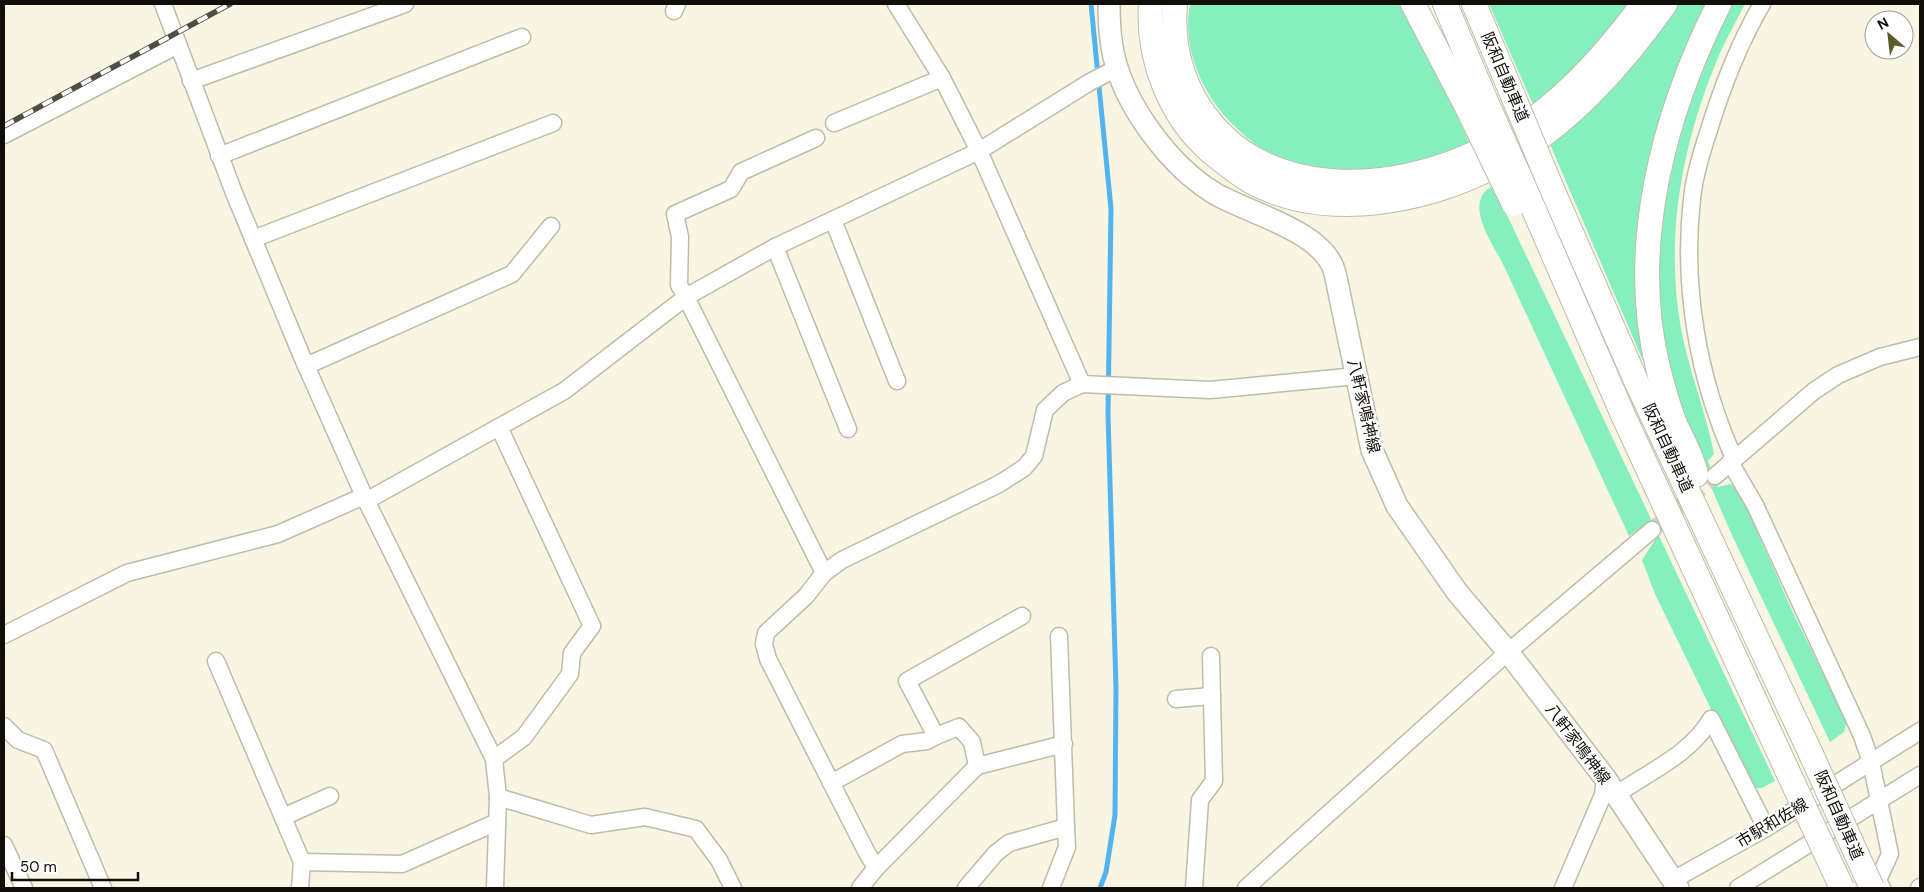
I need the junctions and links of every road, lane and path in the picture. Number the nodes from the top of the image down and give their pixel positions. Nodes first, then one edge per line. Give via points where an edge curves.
1 (163, 4) edge
2 (405, 4) edge
3 (896, 4) edge
4 (1109, 4) edge
5 (1151, 4) edge
6 (1175, 4) edge
7 (1413, 4) edge
8 (1445, 4) edge
9 (1474, 4) edge
10 (1643, 4) edge
11 (1665, 4) edge
12 (1720, 4) edge
13 (1762, 4) edge
14 (522, 37) dead end
15 (178, 45) junction
16 (1111, 71) junction
17 (942, 78) junction
18 (191, 81) junction
19 (1476, 104) junction
20 (552, 123) dead end
21 (834, 123) dead end
22 (4, 135) edge
23 (816, 138) dead end
24 (979, 151) junction
25 (219, 156) junction
26 (833, 220) junction
27 (551, 226) dead end
28 (253, 239) junction
29 (775, 247) junction
30 (686, 297) junction
31 (1920, 347) edge
32 (306, 366) junction
33 (1357, 376) junction
34 (897, 381) dead end
35 (1082, 384) junction
36 (499, 427) junction
37 (848, 429) dead end
38 (1732, 460) junction
39 (1714, 476) tunnel mouth
40 (365, 499) junction
41 (1706, 529) junction
42 (1652, 530) tunnel mouth
43 (824, 573) junction
44 (1022, 616) dead end
45 (4, 635) edge
46 (1059, 636) dead end
47 (1508, 652) junction
48 (1211, 656) dead end
49 (216, 661) dead end
50 (1212, 696) junction
51 (1176, 699) dead end
52 (4, 726) edge
53 (1920, 731) edge
54 (936, 736) junction
55 (1064, 744) junction
56 (494, 759) junction
57 (1871, 762) junction
58 (977, 766) junction
59 (1920, 775) edge
60 (831, 784) junction
61 (1611, 787) junction
62 (330, 796) dead end
63 (498, 796) junction
64 (1878, 802) junction
65 (283, 817) junction
66 (497, 822) junction
67 (1066, 827) junction
68 (1766, 828) junction
69 (4, 845) edge
70 (302, 862) junction
71 (876, 868) junction
72 (1670, 885) edge
73 (24, 888) edge
74 (104, 888) edge
75 (300, 888) edge
76 (495, 888) edge
77 (733, 888) edge
78 (860, 888) edge
79 (966, 888) edge
80 (1052, 888) edge
81 (1194, 888) edge
82 (1246, 888) edge
83 (1563, 888) edge
84 (1738, 888) edge
85 (1842, 888) edge
86 (1872, 888) edge
87 (1882, 888) edge

1 - 15 street
2 - 18 street
3 - 17 street
4 - 16 main road, 八軒家鳴神線
5 - 11 highway via 1153,47 1161,75 1175,107 1202,144 1238,172 1273,190 1313,201 1351,204 1391,200 1435,190 1515,155 1581,104 1630,50
6 - 10 highway via 1173,36 1180,67 1194,100 1215,128 1242,152 1265,166 1299,177 1340,182 1385,180 1427,171 1471,156 1508,136 1576,82 1614,42
7 - 19 highway
8 - 19 highway, 阪和自動車道
9 - 41 highway, 阪和自動車道, bridge via 1618,340
12 - 41 highway via 1692,65 1666,142 1648,248 1648,306 1655,354 1675,422 1695,470
13 - 38 street via 1726,77 1703,149 1692,199 1690,264 1698,342
14 - 25 street
15 - 18 street
15 - 22 street
16 - 24 street
16 - 33 main road, 八軒家鳴神線 via 1122,82 1149,129 1184,171 1213,192 1286,227 1326,254 1333,266
17 - 21 street
17 - 24 street
18 - 25 street
19 - 85 highway, 阪和自動車道, bridge
20 - 28 street
23 - 30 street via 741,172 731,189 675,214 680,237 679,285
24 - 26 street
24 - 35 street
25 - 28 street
26 - 29 street
26 - 34 street
27 - 32 street via 512,274
28 - 32 street
29 - 30 street
29 - 37 street
30 - 36 street via 564,391
30 - 43 street
31 - 38 street via 1880,357 1838,375 1814,391
32 - 40 street
33 - 35 street via 1210,390
33 - 47 main road, 八軒家鳴神線 via 1372,450 1397,506 1457,592
35 - 43 street via 1063,393 1045,410 1034,456 1024,468 1000,484 842,560
36 - 40 street
36 - 56 street via 592,626 572,653 570,674 524,737
38 - 39 street
38 - 57 street via 1862,736
40 - 45 street via 278,534 127,573
40 - 56 street
41 - 86 highway, 阪和自動車道, bridge
42 - 47 street
43 - 60 street via 806,596 766,633 764,644 768,659
44 - 54 street via 907,681
46 - 55 street
47 - 61 main road, 八軒家鳴神線
47 - 82 street
48 - 50 street
49 - 65 street
50 - 51 street
50 - 81 street via 1214,781 1200,800
52 - 74 street via 18,740 44,750
53 - 57 street, 市駅和佐線
54 - 58 street via 960,727 972,742
54 - 60 street via 927,741 902,744
55 - 58 street
55 - 67 street
56 - 63 street
57 - 64 street
57 - 68 street, 市駅和佐線
58 - 71 street
59 - 64 street
60 - 71 street
61 - 68 street via 1681,753 1704,730 1710,719
61 - 72 main road, 八軒家鳴神線
61 - 83 street via 1604,795
62 - 65 street
63 - 66 street
63 - 77 street via 591,824 645,817 696,829 719,860
64 - 84 street
64 - 87 street via 1890,854 1878,880
65 - 70 street
66 - 70 street via 402,864
66 - 76 street
67 - 79 street via 1009,843
67 - 80 street via 1067,847
68 - 72 street, 市駅和佐線
69 - 73 street
70 - 75 street
71 - 78 street

